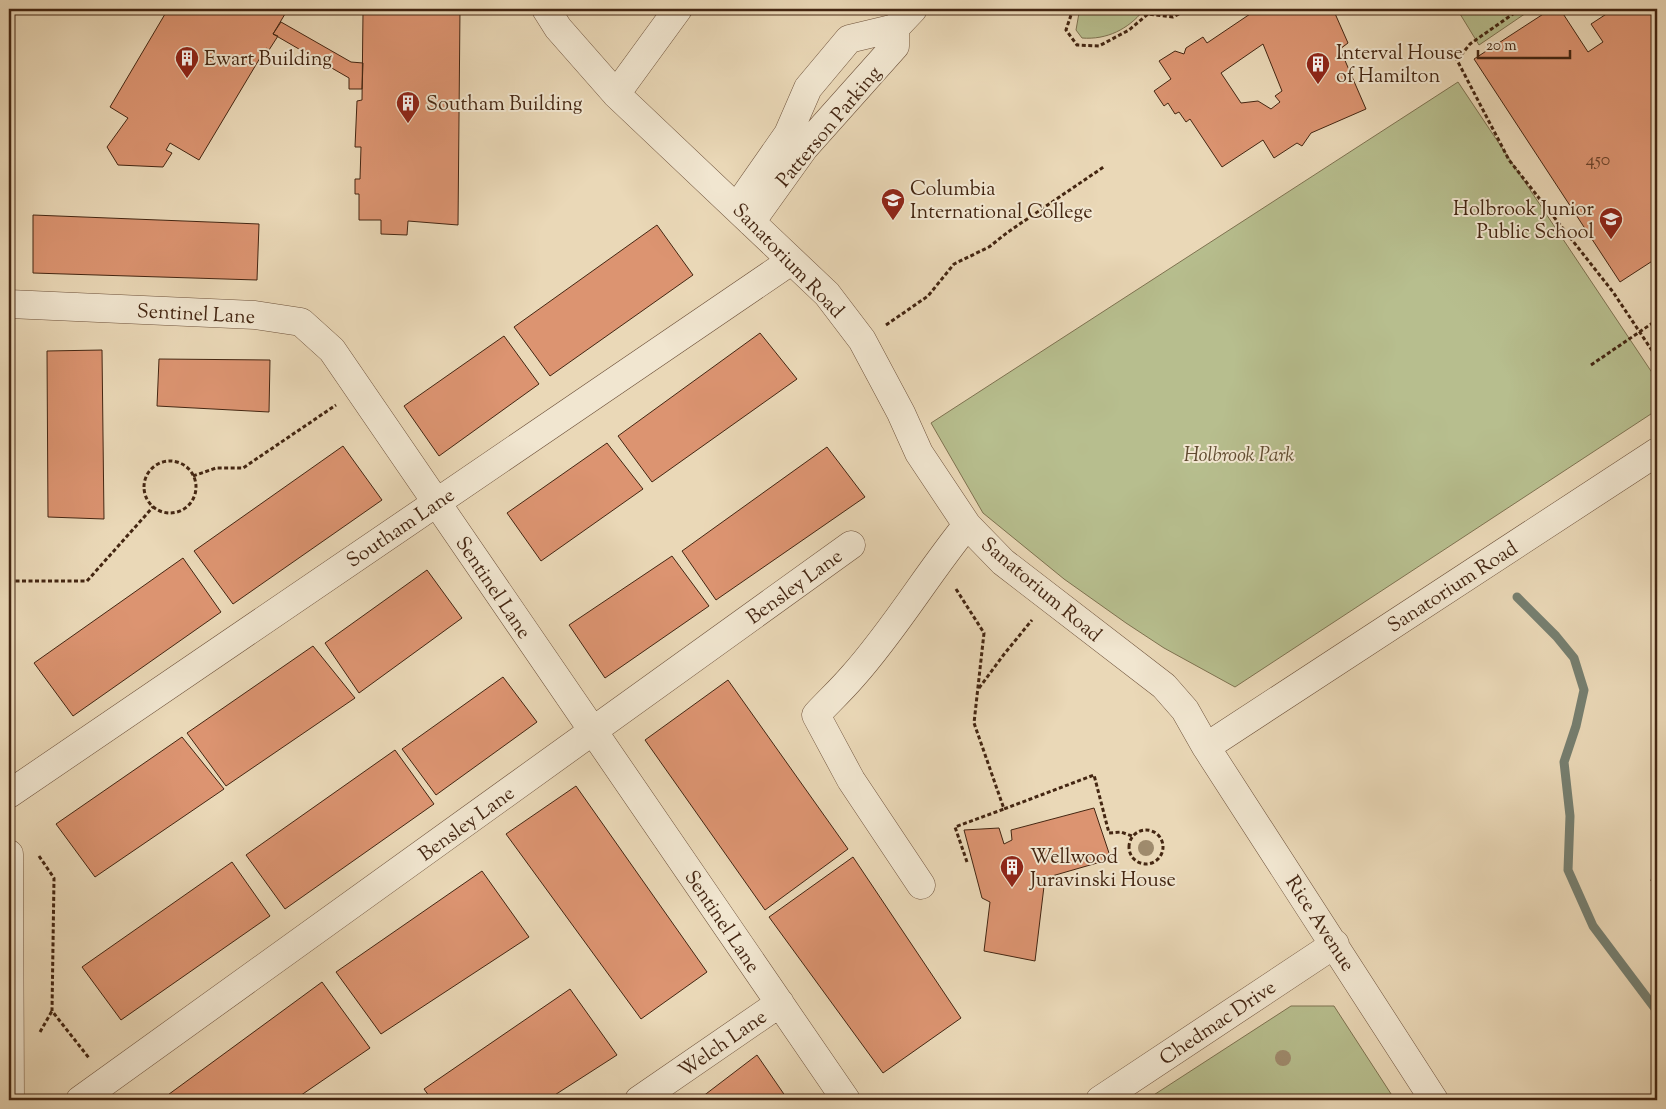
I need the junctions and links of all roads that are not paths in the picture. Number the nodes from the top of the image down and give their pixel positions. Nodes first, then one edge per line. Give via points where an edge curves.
1 (546, 9) edge
2 (678, 9) edge
3 (896, 23) edge
4 (616, 94) junction
5 (744, 214) junction
6 (791, 261) junction
7 (9, 304) edge
8 (1657, 452) edge
9 (436, 502) junction
10 (967, 525) junction
11 (851, 545) dead end
12 (593, 731) junction
13 (1206, 747) junction
14 (9, 794) edge
15 (9, 854) edge
16 (921, 885) dead end
17 (1335, 944) junction
18 (780, 1003) junction
19 (10, 1100) edge
20 (80, 1100) edge
21 (639, 1100) edge
22 (846, 1100) edge
23 (1100, 1100) edge
24 (1434, 1100) edge

1 - 4 street, Sanatorium Road via 558,28
2 - 4 street
3 - 5 street, Patterson Parking via 788,134
3 - 5 street, Patterson Parking via 895,46
4 - 5 street, Sanatorium Road
5 - 6 street, Sanatorium Road
6 - 9 street, Southam Lane
6 - 10 street, Sanatorium Road via 827,294 862,340 919,453
7 - 9 street, Sentinel Lane via 255,315 301,322 332,350
8 - 13 street, Sanatorium Road
9 - 12 street, Sentinel Lane
9 - 14 street, Southam Lane
10 - 13 street, Sanatorium Road via 1003,562 1164,686 1185,710
10 - 16 street via 852,677 816,715 850,780
11 - 12 street, Bensley Lane
12 - 18 street, Sentinel Lane
12 - 20 street, Bensley Lane
13 - 17 street, Rice Avenue
15 - 19 street
17 - 23 street, Chedmac Drive
17 - 24 street, Rice Avenue
18 - 21 street, Welch Lane
18 - 22 street, Sentinel Lane

